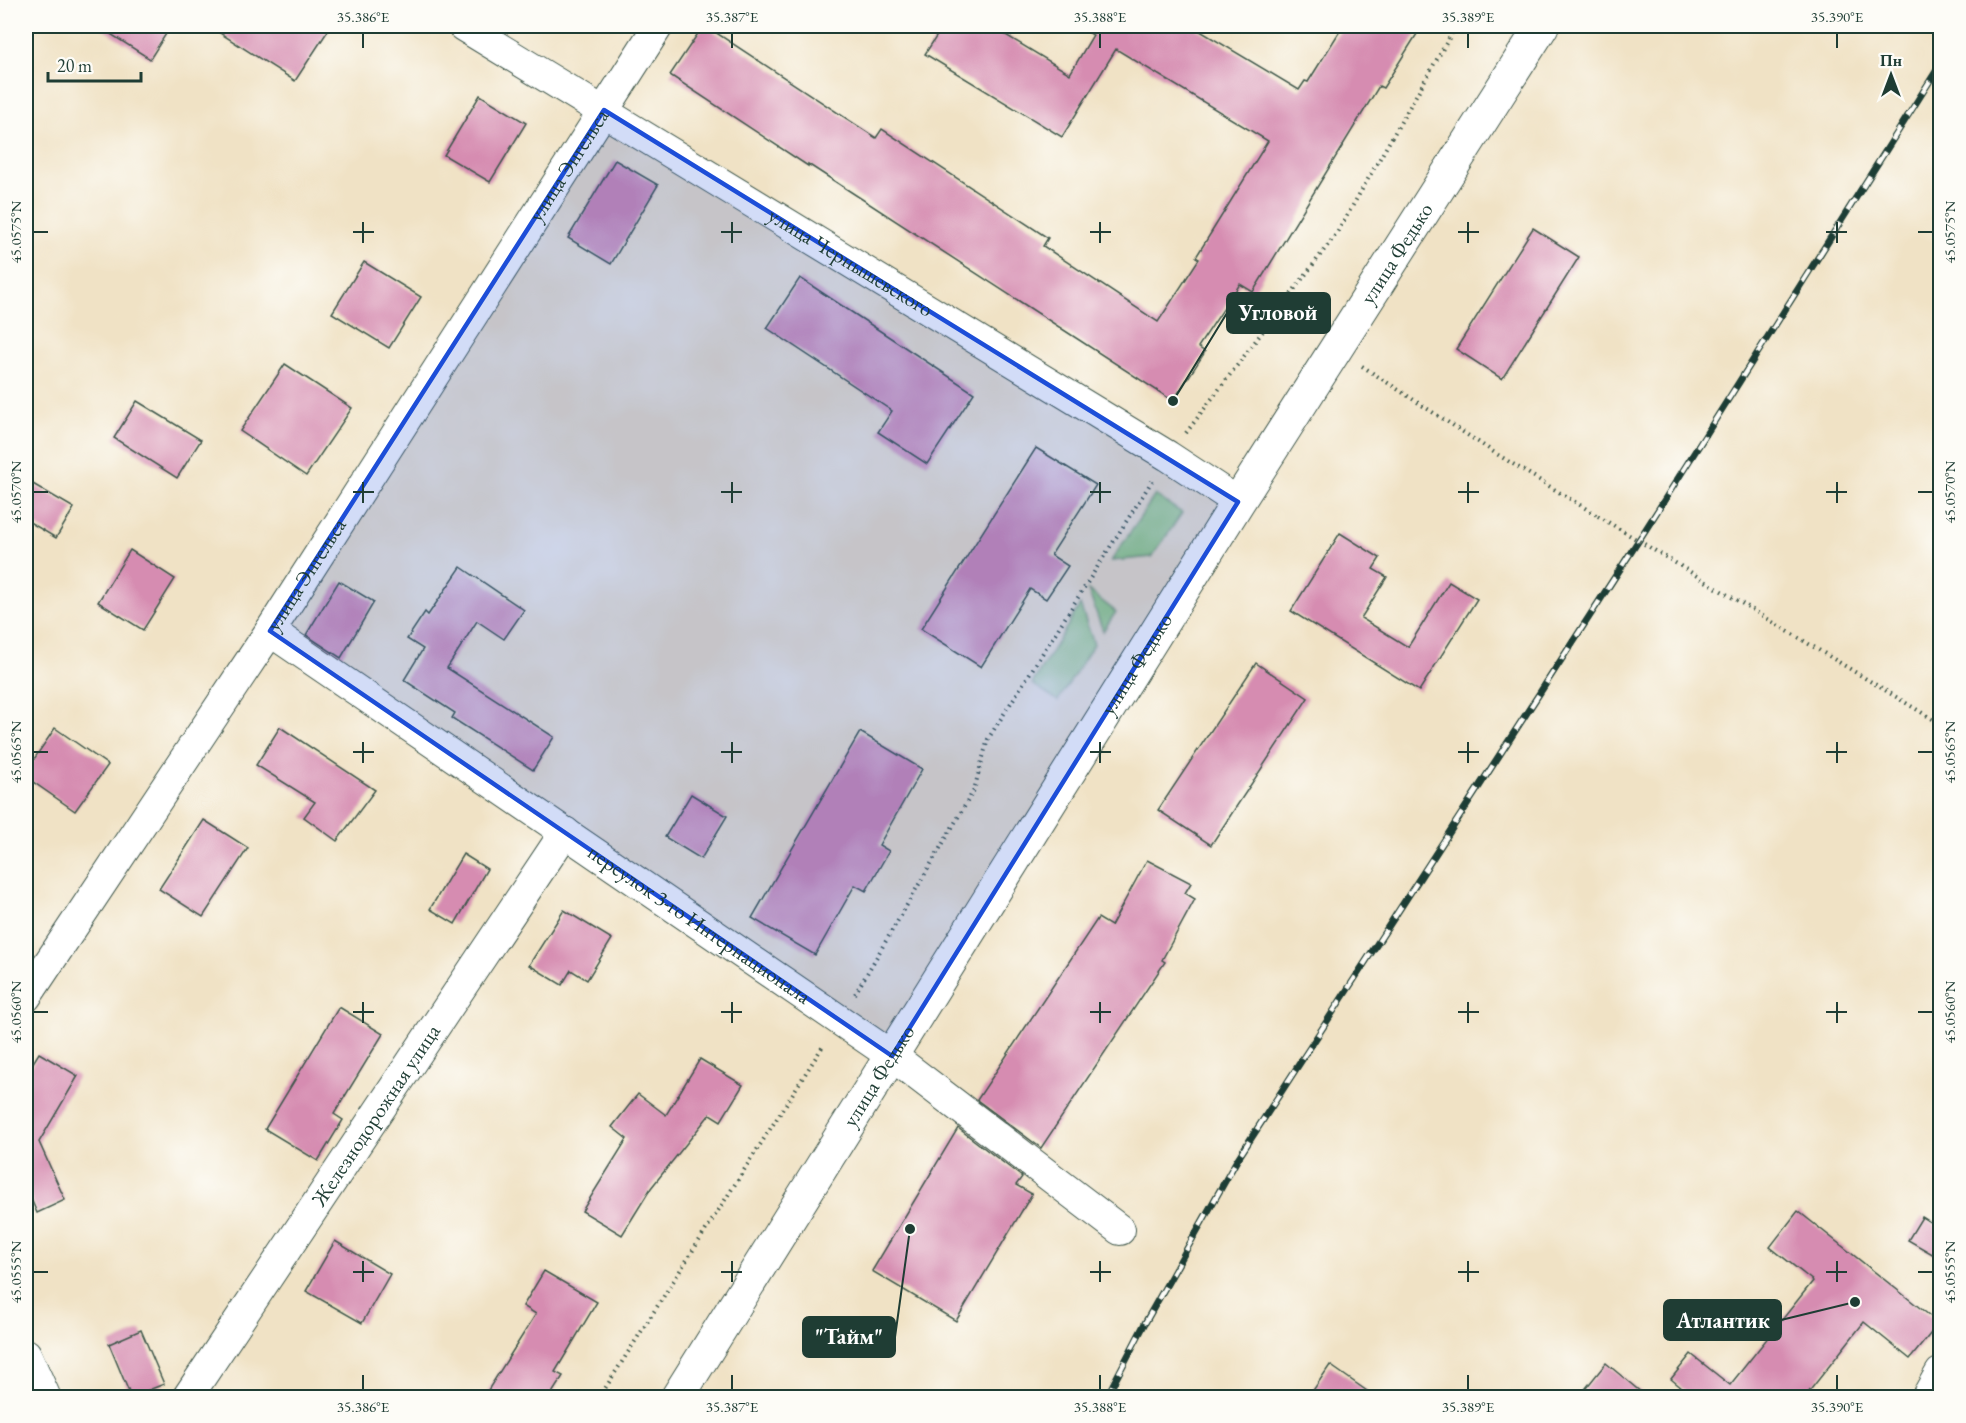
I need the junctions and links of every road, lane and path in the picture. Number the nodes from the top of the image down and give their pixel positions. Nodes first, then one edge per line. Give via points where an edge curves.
1 (463, 26) edge
2 (658, 26) edge
3 (1456, 26) edge
4 (1542, 26) edge
5 (604, 110) junction
6 (1336, 349) junction
7 (1168, 456) junction
8 (1238, 502) junction
9 (270, 630) junction
10 (1940, 724) edge
11 (565, 832) junction
12 (26, 997) edge
13 (839, 1020) junction
14 (891, 1056) junction
15 (1120, 1230) dead end
16 (26, 1354) edge
17 (1941, 1373) edge
18 (46, 1398) edge
19 (187, 1398) edge
20 (599, 1398) edge
21 (677, 1398) edge
22 (1926, 1398) edge

1 - 5 street, улица Чернышевского
2 - 5 street, улица Энгельса
3 - 7 path via 1336,233
4 - 6 main road, улица Федько
5 - 7 street, улица Чернышевского
5 - 9 street, улица Энгельса
6 - 8 main road, улица Федько
6 - 10 path, bridge via 1495,453
7 - 8 street, улица Чернышевского
7 - 13 path via 988,739 974,790
8 - 14 main road, улица Федько
9 - 11 street, переулок 3-го Интернационала
9 - 12 street, улица Энгельса
11 - 13 street, переулок 3-го Интернационала
11 - 19 street, Железнодорожная улица
13 - 14 street, переулок 3-го Интернационала
13 - 20 path
14 - 15 street, переулок 3-го Интернационала
14 - 21 main road, улица Федько
16 - 18 street
17 - 22 street

